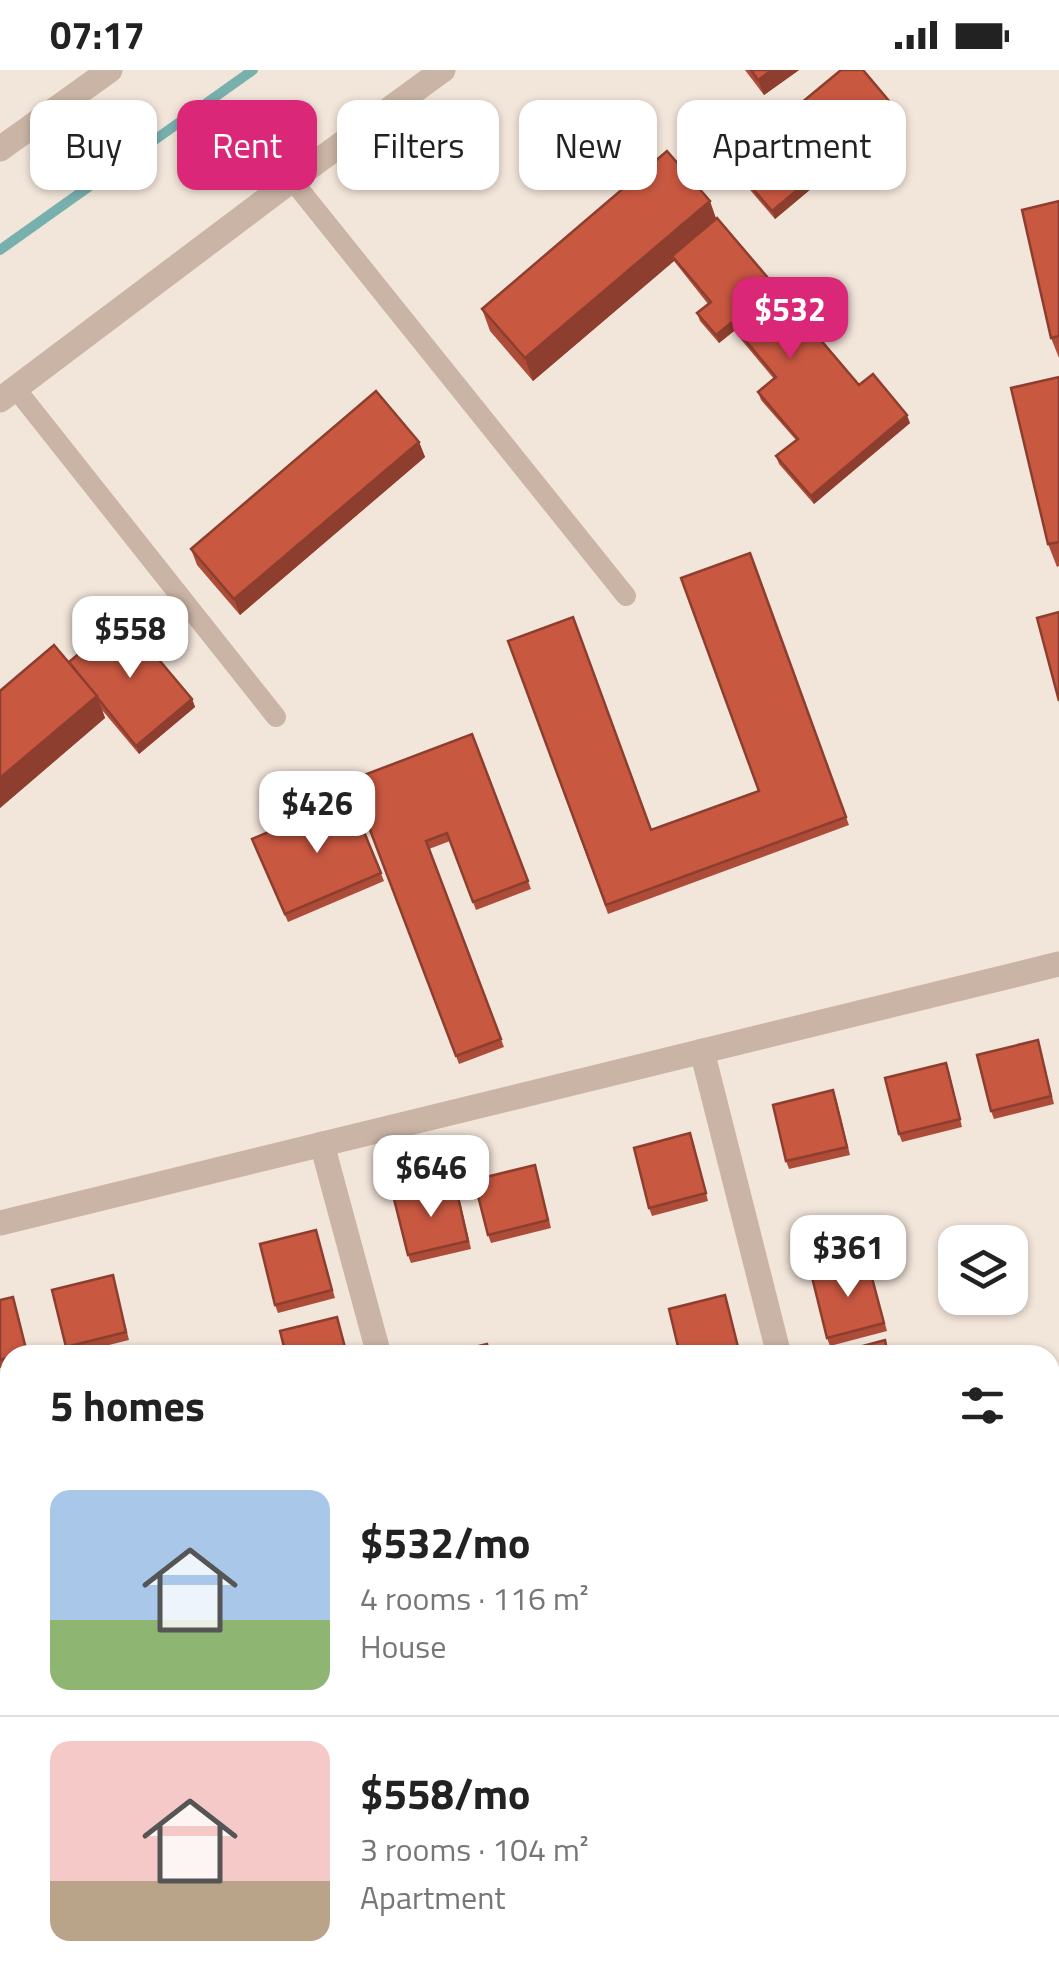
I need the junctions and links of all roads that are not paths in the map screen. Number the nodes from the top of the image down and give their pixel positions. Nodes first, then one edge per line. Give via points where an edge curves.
1 (110, 70) edge
2 (444, 70) edge
3 (0, 149) edge
4 (317, 162) edge
5 (279, 190) edge
6 (300, 190) edge
7 (8, 394) edge
8 (626, 596) dead end
9 (276, 717) dead end
10 (1059, 964) edge
11 (702, 1051) junction
12 (322, 1144) junction
13 (0, 1223) edge
14 (376, 1345) edge
15 (776, 1345) edge

1 - 3 street
2 - 4 street
5 - 7 street
6 - 8 lane
7 - 9 lane
10 - 11 street
11 - 12 street
11 - 15 street
12 - 13 street
12 - 14 street

